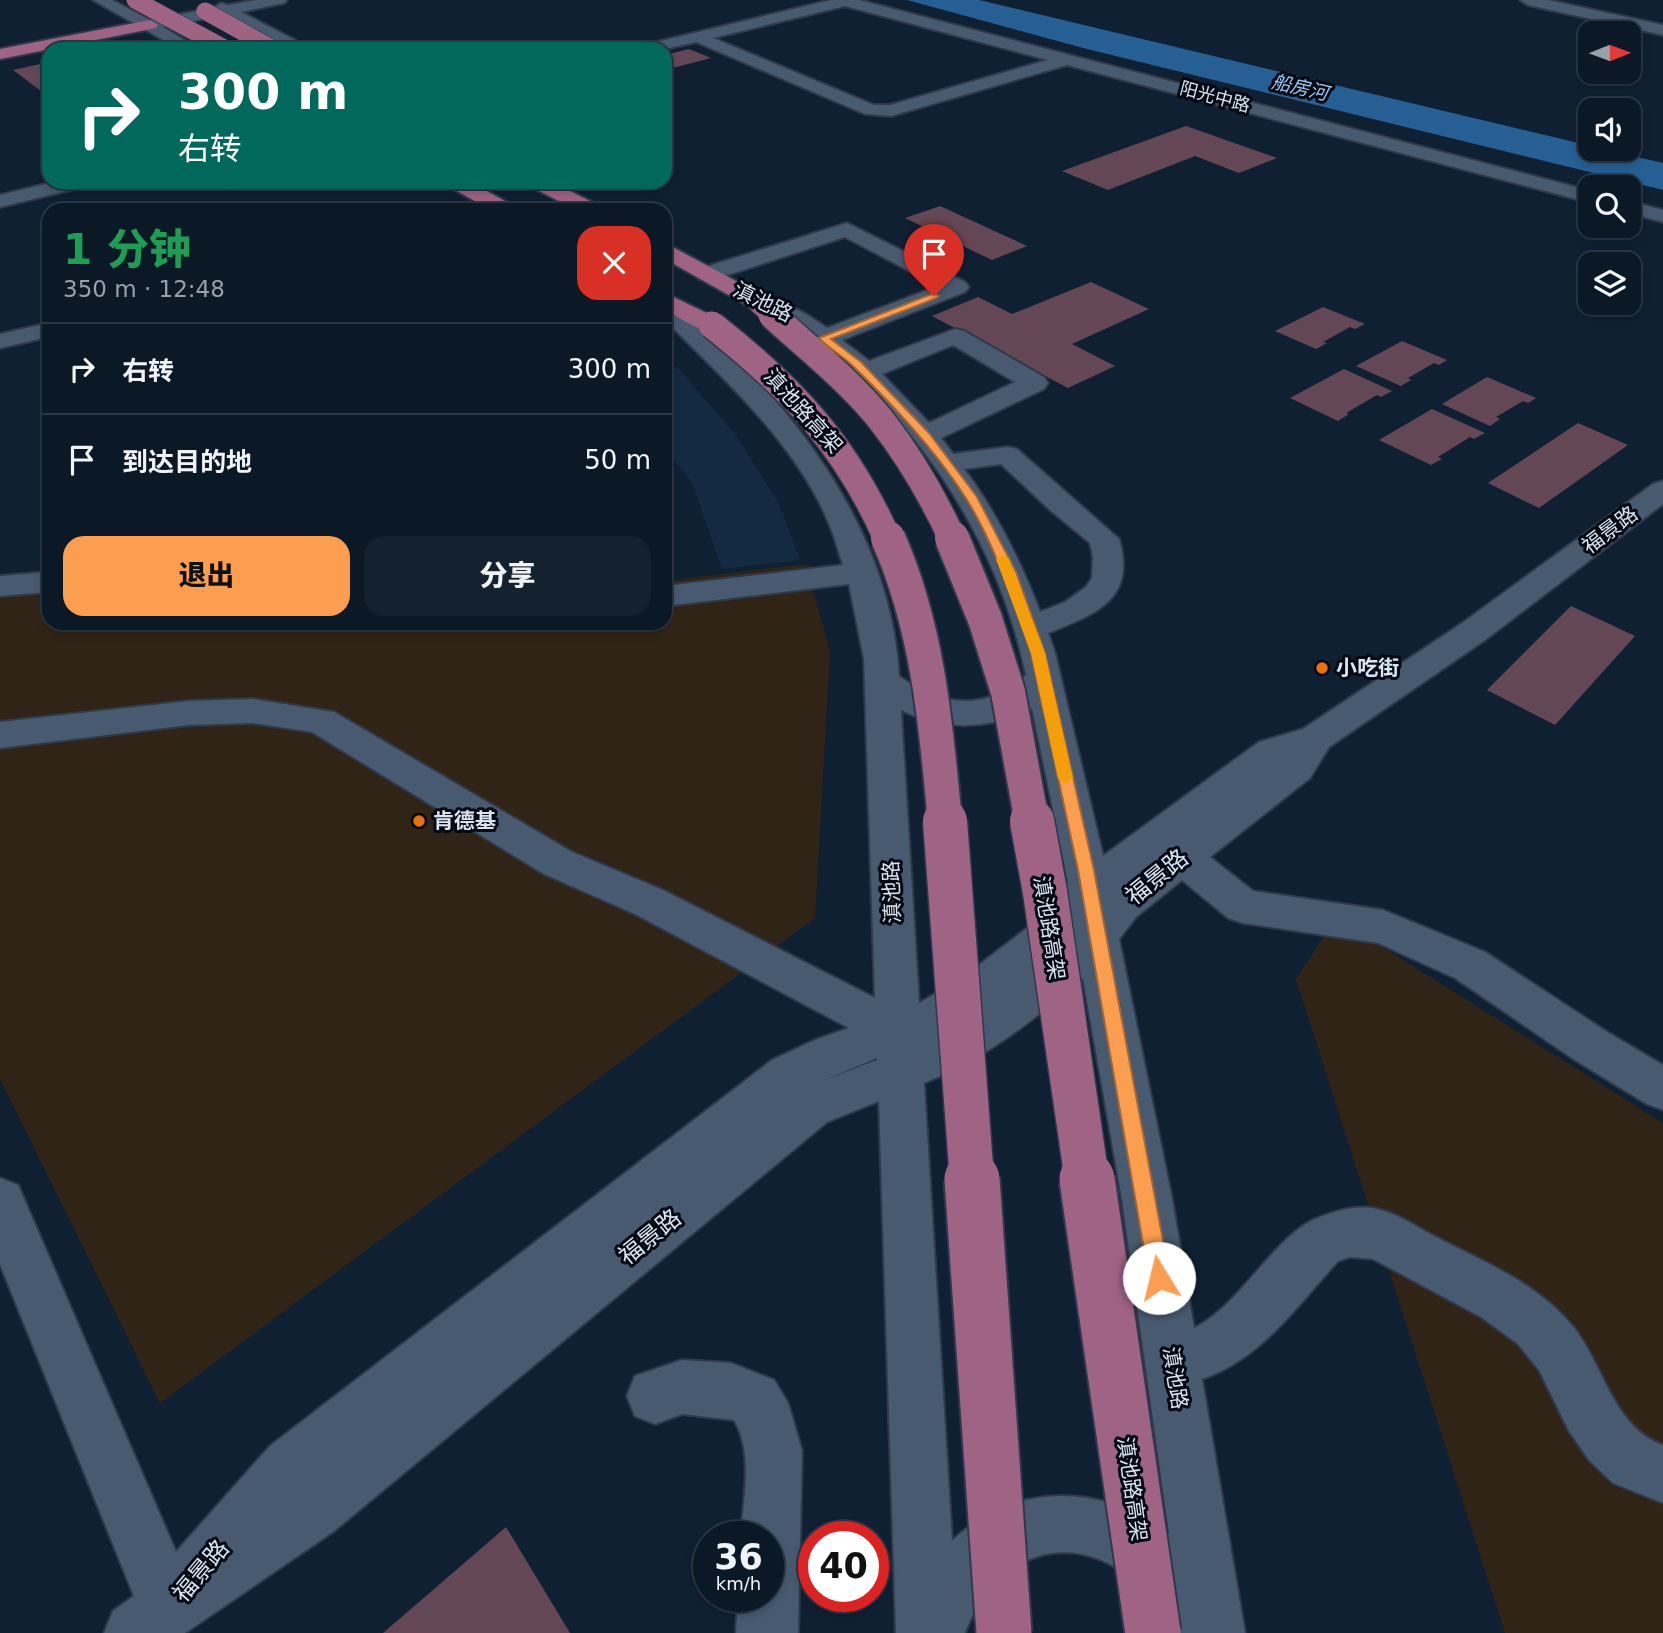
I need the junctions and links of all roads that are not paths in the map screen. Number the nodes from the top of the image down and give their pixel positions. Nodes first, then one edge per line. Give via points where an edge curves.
1 (101, 0) edge
2 (135, 0) edge
3 (184, 0) edge
4 (279, 0) edge
5 (845, 0) edge
6 (1528, 0) edge
7 (220, 4) edge
8 (144, 22) junction
9 (1663, 30) edge
10 (698, 37) junction
11 (0, 42) edge
12 (54, 42) edge
13 (179, 42) edge
14 (211, 42) edge
15 (275, 42) edge
16 (276, 42) edge
17 (672, 43) edge
18 (42, 45) edge
19 (0, 54) edge
20 (1069, 58) junction
21 (51, 189) edge
22 (465, 189) edge
23 (468, 189) edge
24 (550, 189) edge
25 (476, 193) junction
26 (1578, 194) edge
27 (0, 201) edge
28 (494, 203) edge
29 (579, 203) edge
30 (1641, 210) edge
31 (1663, 216) edge
32 (672, 254) edge
33 (707, 274) junction
34 (758, 302) junction
35 (672, 304) edge
36 (672, 313) edge
37 (712, 325) joint
38 (42, 332) edge
39 (824, 338) junction
40 (0, 341) edge
41 (865, 372) junction
42 (925, 435) junction
43 (946, 463) junction
44 (1663, 490) edge
45 (861, 573) junction
46 (42, 583) edge
47 (0, 586) edge
48 (672, 595) edge
49 (1030, 628) junction
50 (1043, 676) junction
51 (883, 681) junction
52 (0, 735) edge
53 (1316, 738) junction
54 (1182, 857) junction
55 (1089, 888) junction
56 (1097, 936) junction
57 (899, 1052) junction
58 (1663, 1089) edge
59 (0, 1202) edge
60 (1172, 1358) junction
61 (655, 1396) dead end
62 (1663, 1474) edge
63 (152, 1620) edge
64 (767, 1633) edge
65 (928, 1633) edge
66 (934, 1633) edge
67 (1004, 1633) edge
68 (1153, 1633) edge
69 (1212, 1633) edge

1 - 8 street
2 - 14 main road, bridge
3 - 15 main road, bridge
4 - 7 street
5 - 10 street
5 - 20 street, 阳光中路
6 - 9 street
7 - 8 street
7 - 16 street
8 - 11 main road
8 - 12 main road
8 - 13 street
10 - 17 street
10 - 20 street via 871,110 891,111
18 - 19 main road
20 - 26 street, 阳光中路
21 - 27 street
22 - 25 street
23 - 25 main road
24 - 29 main road
25 - 28 main road
30 - 31 street
32 - 33 main road, 滇池路
33 - 34 main road, 滇池路
33 - 39 street via 846,229 957,287
34 - 39 street, 滇池路 via 800,320
34 - 68 main road, 滇池路高架, bridge via 880,419 932,495 985,619 1008,692 1045,891
35 - 37 main road, 滇池路
36 - 45 street, 滇池路 via 762,402 803,453 842,517
37 - 67 main road, 滇池路高架, bridge via 758,361 841,451 871,501 919,624 935,717 949,858
38 - 40 street
39 - 41 street, 滇池路
41 - 42 street, 滇池路
41 - 42 street via 955,336 1035,383
42 - 43 street, 滇池路
43 - 49 street, 滇池路 via 978,508
43 - 49 street via 1007,455 1104,540 1108,579 1097,594 1077,609
44 - 53 street, 福景路 via 1473,632
45 - 48 street
45 - 51 street, 滇池路
46 - 47 street
49 - 50 street, 滇池路
50 - 51 street via 1013,703 963,713 925,707 894,692
50 - 55 street, 滇池路
51 - 57 street, 滇池路
52 - 57 street via 189,713 253,711 321,721 558,863 649,902
53 - 54 street, 福景路 via 1297,768
53 - 55 street, 福景路 via 1272,751
54 - 56 street, 福景路 via 1122,905
54 - 58 street via 1243,906 1383,926 1470,965
55 - 56 street, 滇池路
55 - 57 street, 福景路 via 1054,931 973,995 926,1021
56 - 57 street, 福景路 via 1086,952 998,1022 947,1053
56 - 60 street, 滇池路
57 - 63 street, 福景路 via 810,1107 313,1510
57 - 65 street, 滇池路
59 - 63 street
60 - 62 street via 1212,1349 1241,1328 1322,1241 1350,1232 1378,1234 1500,1298 1537,1325 1558,1351 1609,1440 1633,1463
60 - 69 street, 滇池路
61 - 64 street via 682,1387 731,1390 754,1400 768,1423 774,1451
66 - 69 street via 953,1587 972,1561 996,1540 1052,1522 1083,1524 1144,1551 1171,1575

